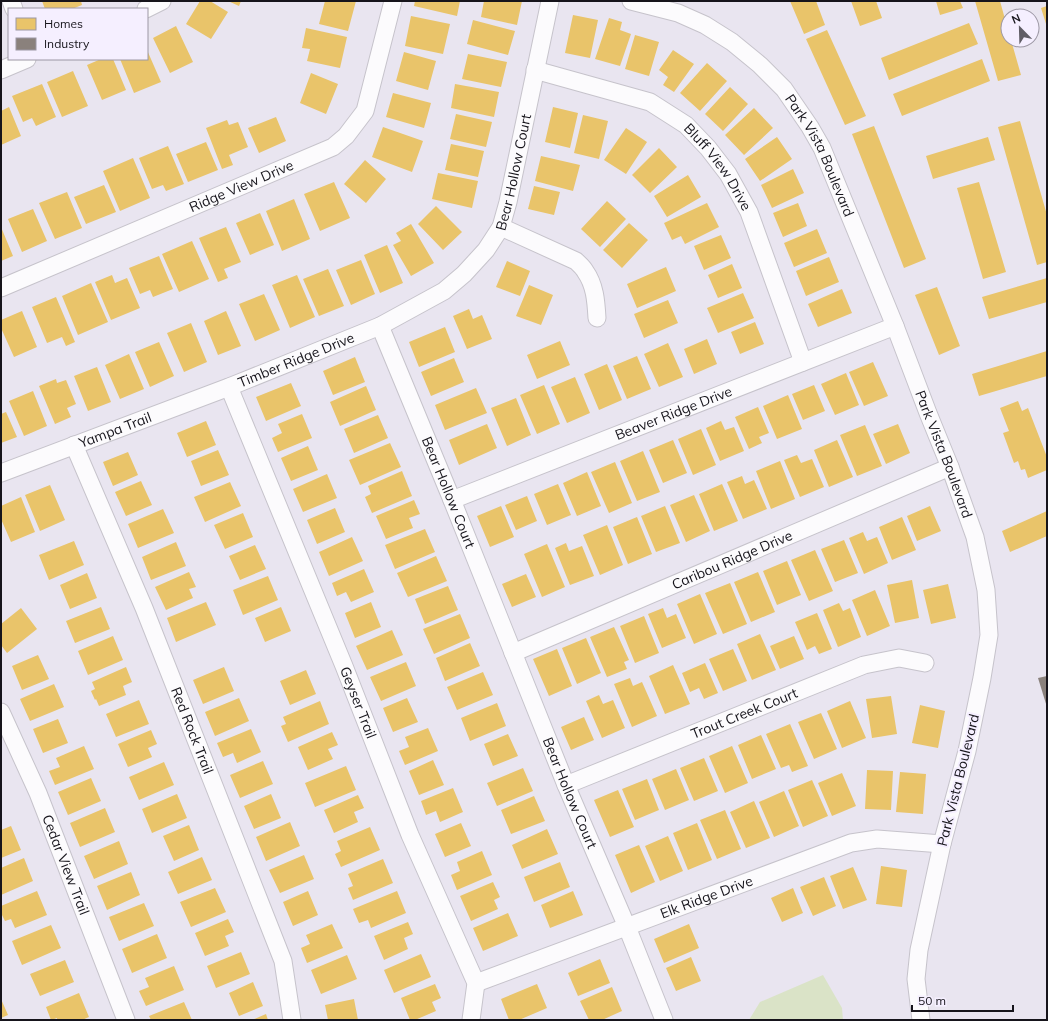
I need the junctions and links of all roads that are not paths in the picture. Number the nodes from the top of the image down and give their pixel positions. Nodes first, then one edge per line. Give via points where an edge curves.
1 (162, 1) edge
2 (393, 1) edge
3 (550, 1) edge
4 (631, 1) edge
5 (148, 8) edge
6 (25, 60) edge
7 (1, 70) edge
8 (535, 70) junction
9 (501, 228) junction
10 (1, 288) edge
11 (597, 318) dead end
12 (380, 326) junction
13 (895, 326) junction
14 (803, 362) junction
15 (229, 387) junction
16 (74, 446) junction
17 (950, 467) junction
18 (1, 473) edge
19 (452, 500) junction
20 (513, 653) junction
21 (925, 663) dead end
22 (1, 712) edge
23 (566, 785) junction
24 (942, 844) junction
25 (627, 927) junction
26 (476, 983) junction
27 (126, 1020) edge
28 (292, 1020) edge
29 (471, 1020) edge
30 (664, 1020) edge
31 (921, 1020) edge

1 - 5 street
2 - 10 street, Ridge View Drive via 365,111 346,136 333,147
3 - 8 street, Bear Hollow Court
4 - 13 street, Park Vista Boulevard via 678,13 705,25 732,42 784,89 822,148
6 - 7 street
8 - 9 street, Bear Hollow Court
8 - 14 street, Bluff View Drive via 650,102 686,125 708,148 728,174 749,212
9 - 11 street via 576,261 593,286
9 - 12 street, Bear Hollow Court via 486,250 444,291
12 - 15 street, Timber Ridge Drive
12 - 19 street, Bear Hollow Court
13 - 14 street, Beaver Ridge Drive
13 - 17 street, Park Vista Boulevard
14 - 19 street, Beaver Ridge Drive
15 - 16 street, Yampa Trail
15 - 26 street, Geyser Trail via 410,834
16 - 18 street, Yampa Trail
16 - 28 street, Red Rock Trail via 144,608 283,961
17 - 20 street, Caribou Ridge Drive
17 - 24 street, Park Vista Boulevard via 975,537 986,590 989,635 967,750
19 - 20 street, Bear Hollow Court
20 - 23 street, Bear Hollow Court
21 - 23 street, Trout Creek Court via 899,658 864,666
22 - 27 street, Cedar View Trail via 38,793
23 - 25 street, Bear Hollow Court
24 - 25 street, Elk Ridge Drive via 877,839 851,843
24 - 31 street, Park Vista Boulevard via 916,979
25 - 26 street, Elk Ridge Drive
25 - 30 street, Bear Hollow Court
26 - 29 street

